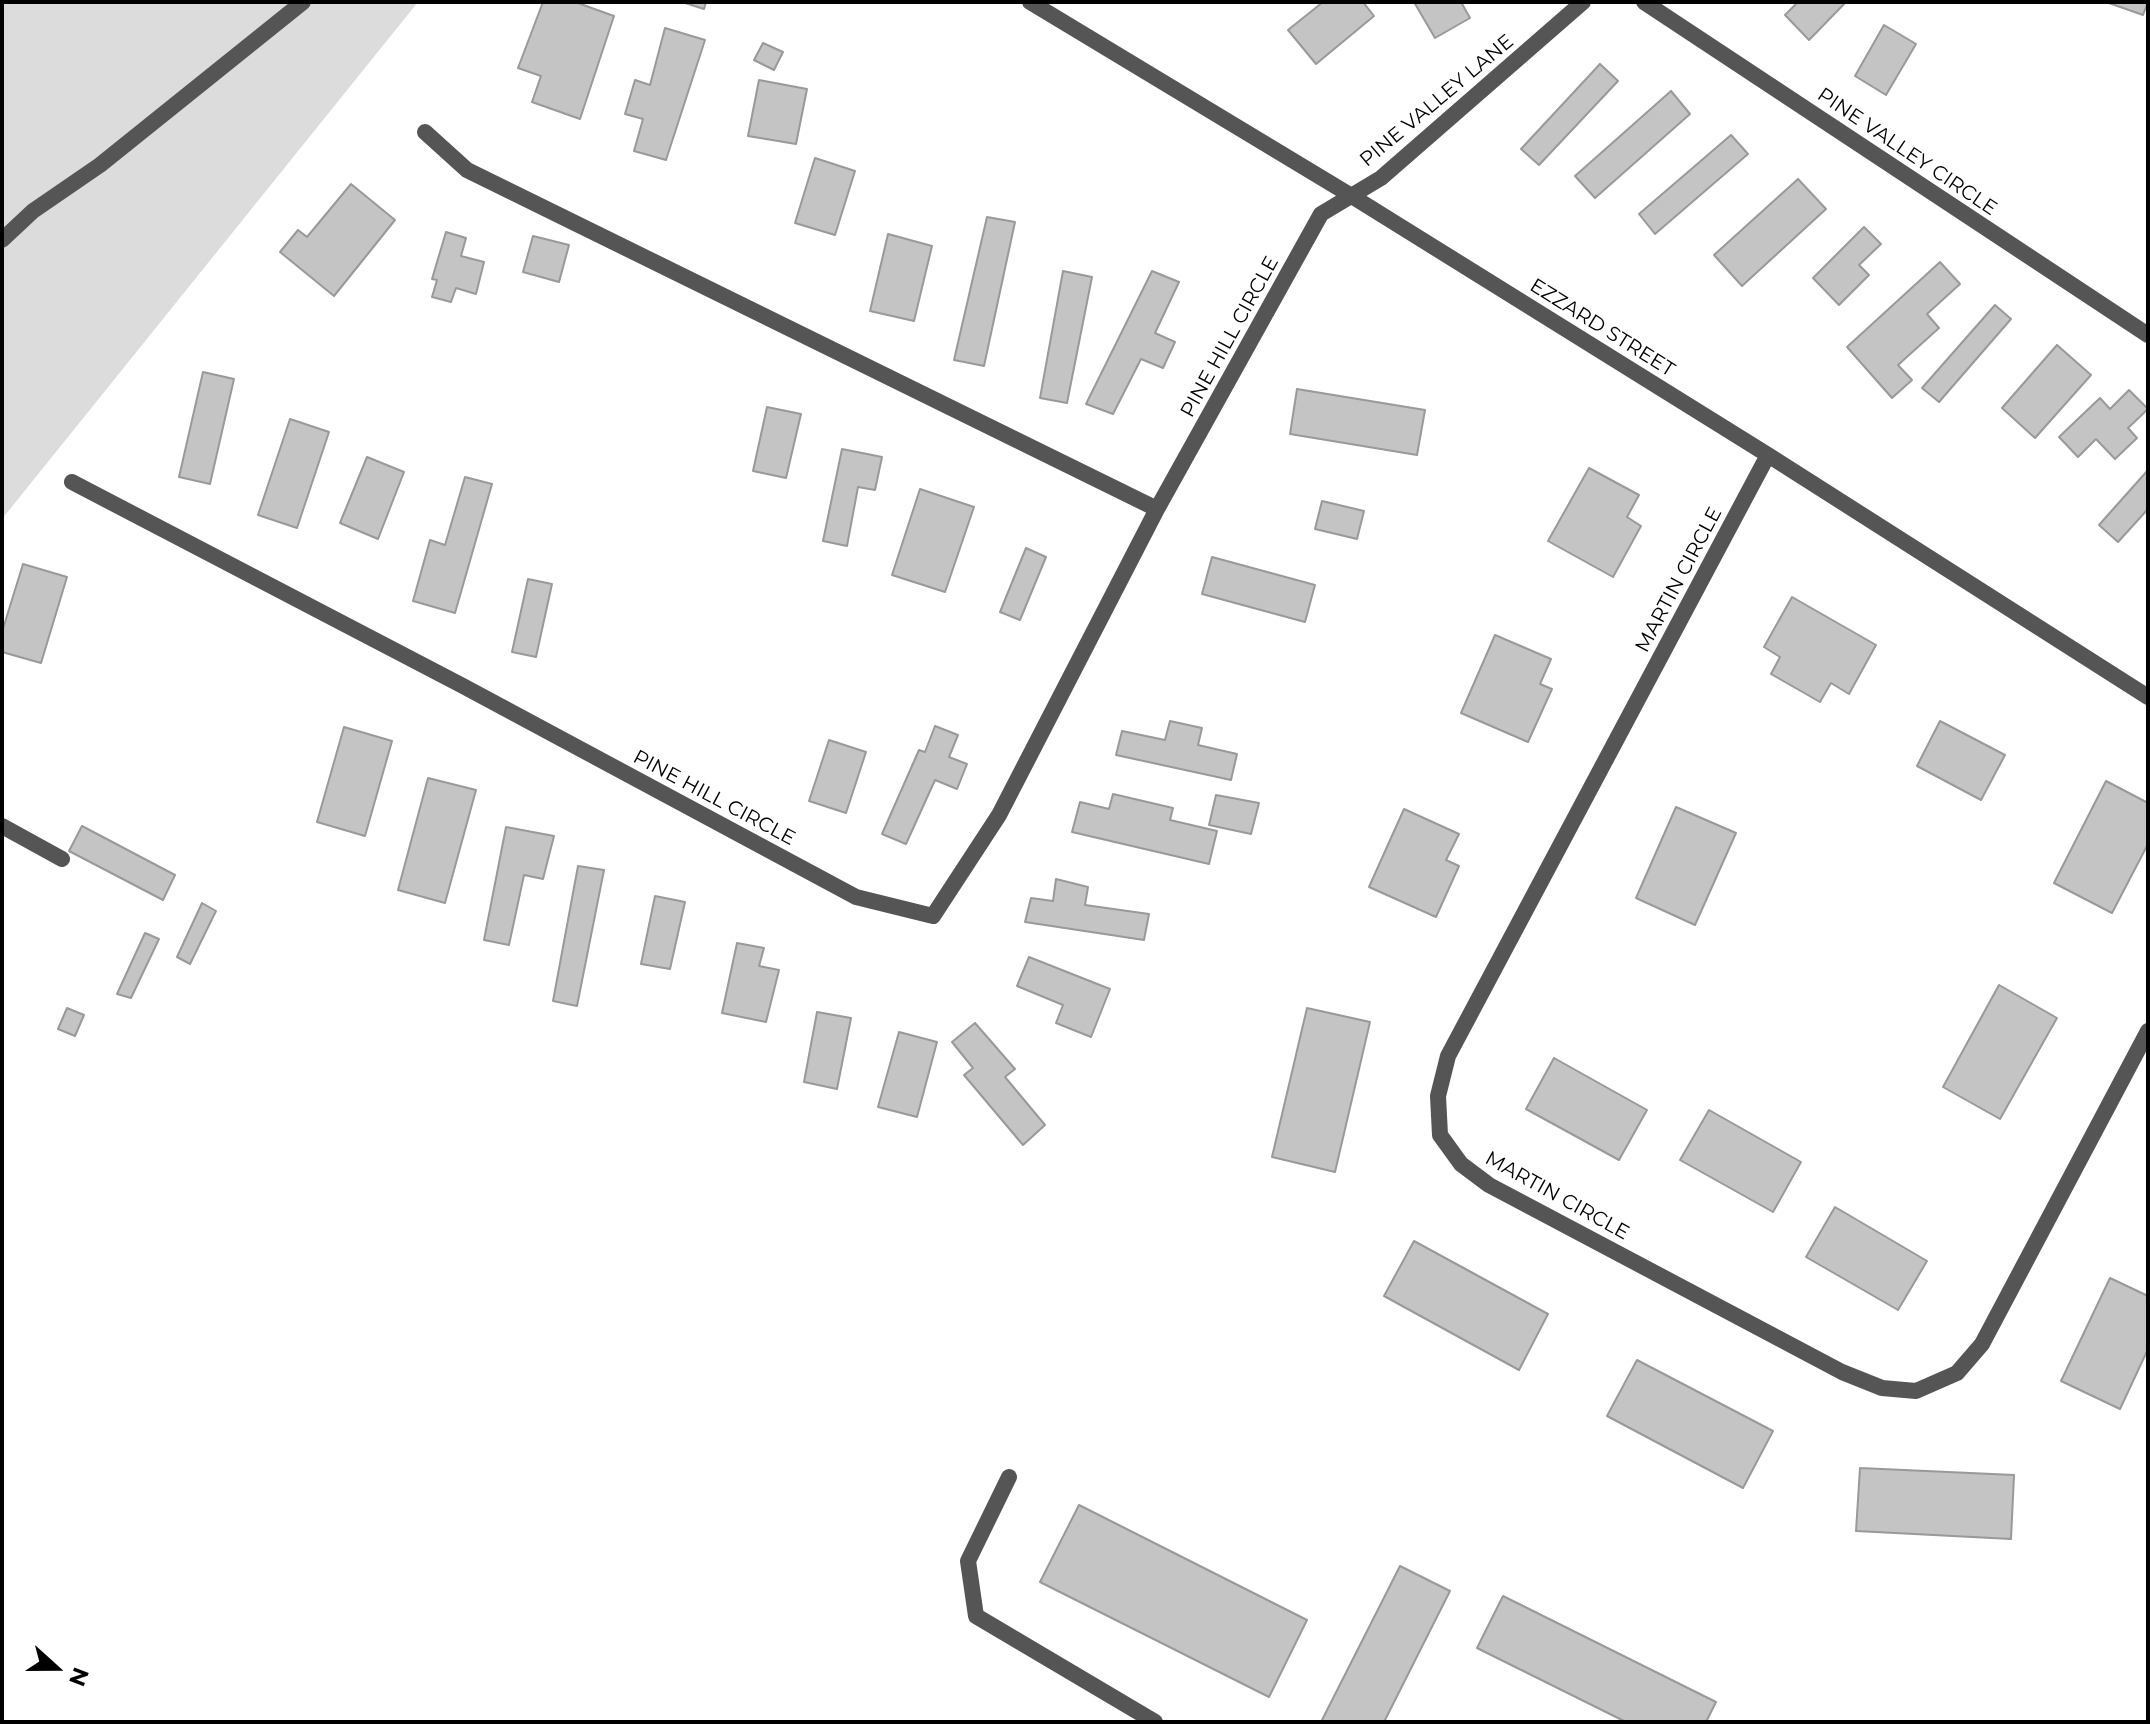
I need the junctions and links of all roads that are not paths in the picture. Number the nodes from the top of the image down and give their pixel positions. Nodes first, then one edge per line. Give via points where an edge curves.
1 (303, 2) edge
2 (1030, 2) edge
3 (1583, 2) edge
4 (1644, 2) edge
5 (425, 132) dead end
6 (1350, 195) junction
7 (2, 240) edge
8 (2148, 335) edge
9 (1768, 455) junction
10 (72, 482) dead end
11 (1157, 509) junction
12 (2148, 697) edge
13 (2, 826) edge
14 (62, 859) dead end
15 (2148, 1031) edge
16 (1009, 1477) dead end
17 (1155, 1722) edge

1 - 7 street
2 - 6 street, EZZARD STREET
3 - 6 street, PINE VALLEY LANE via 1381,178
4 - 8 street, PINE VALLEY CIRCLE
5 - 11 street via 467,170
6 - 9 street, EZZARD STREET
6 - 11 street, PINE HILL CIRCLE via 1321,214
9 - 12 street, EZZARD STREET
9 - 15 street, MARTIN CIRCLE via 1448,1056 1438,1096 1440,1135 1461,1164 1489,1185 1842,1372 1882,1388 1916,1391 1957,1373 1982,1344
10 - 11 street, PINE HILL CIRCLE via 856,897 933,916 999,815
13 - 14 street
16 - 17 street via 968,1561 976,1616

